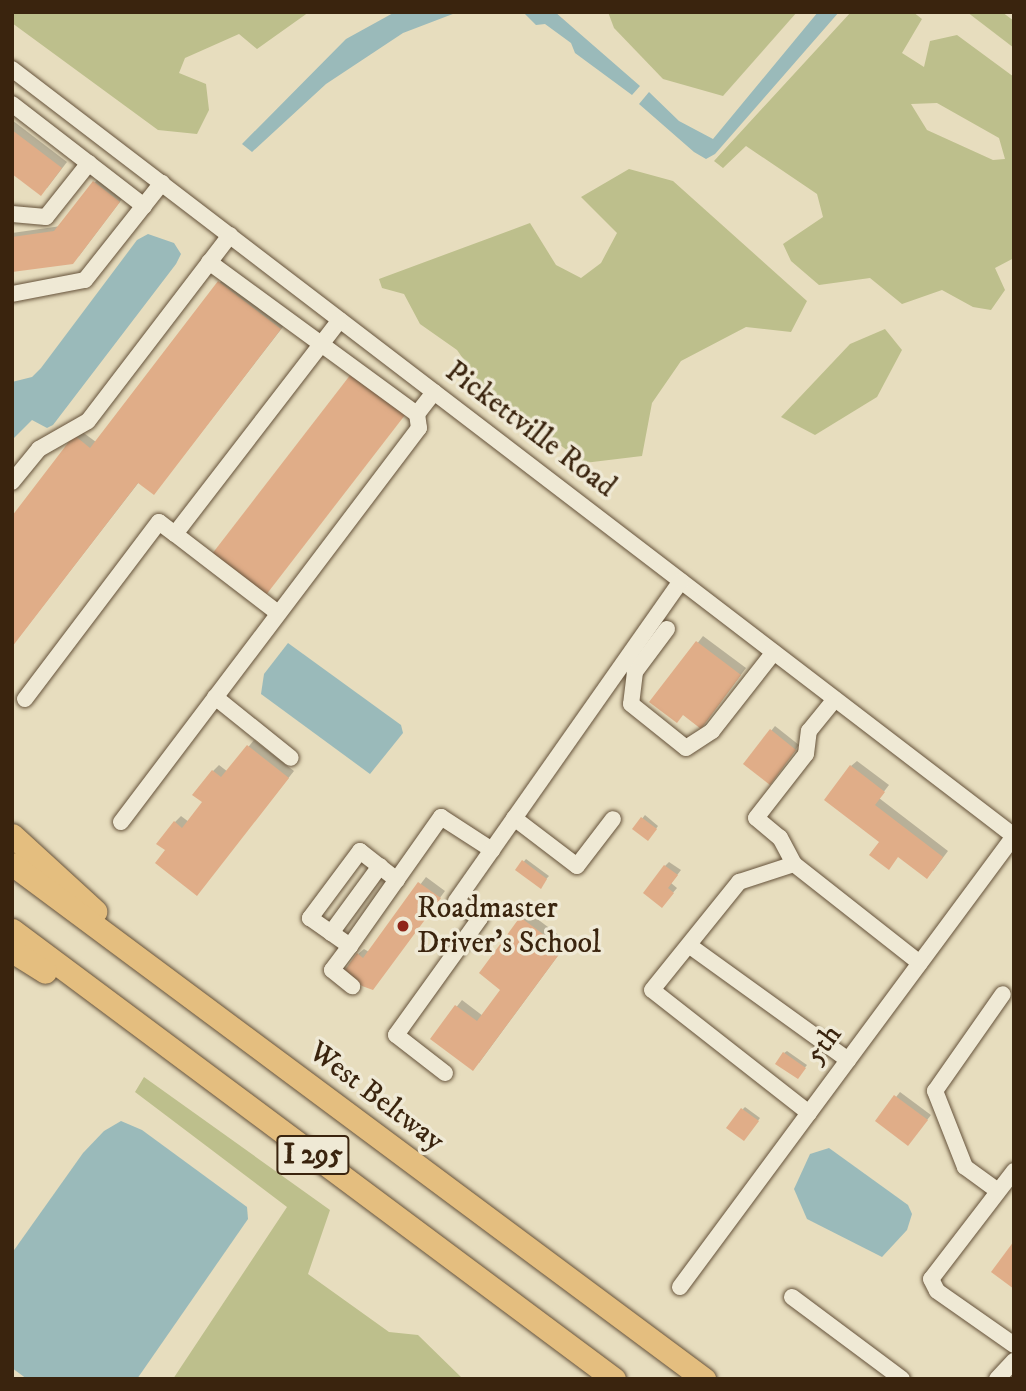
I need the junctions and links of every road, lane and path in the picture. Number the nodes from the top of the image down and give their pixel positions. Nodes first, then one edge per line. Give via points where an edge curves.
1 (12, 69) edge
2 (12, 104) edge
3 (89, 163) junction
4 (162, 183) junction
5 (144, 206) junction
6 (12, 214) edge
7 (230, 235) junction
8 (209, 262) junction
9 (12, 294) edge
10 (340, 320) junction
11 (322, 343) junction
12 (434, 392) junction
13 (417, 414) junction
14 (12, 482) edge
15 (176, 534) junction
16 (681, 581) junction
17 (278, 613) junction
18 (667, 629) dead end
19 (774, 652) junction
20 (215, 697) junction
21 (25, 699) dead end
22 (835, 699) junction
23 (291, 758) dead end
24 (514, 818) junction
25 (613, 819) dead end
26 (121, 822) dead end
27 (12, 835) edge
28 (1014, 836) edge
29 (492, 850) junction
30 (12, 864) edge
31 (794, 864) junction
32 (380, 866) junction
33 (397, 880) junction
34 (12, 930) edge
35 (331, 933) junction
36 (350, 946) junction
37 (690, 946) junction
38 (12, 951) edge
39 (920, 963) junction
40 (352, 986) dead end
41 (1003, 994) dead end
42 (199, 1004) junction
43 (848, 1060) junction
44 (200, 1072) junction
45 (445, 1073) dead end
46 (809, 1113) junction
47 (1014, 1171) edge
48 (998, 1191) junction
49 (680, 1287) dead end
50 (792, 1297) dead end
51 (1014, 1345) edge
52 (1014, 1361) edge
53 (614, 1379) edge
54 (704, 1379) edge
55 (902, 1379) edge
56 (998, 1379) edge

1 - 4 street, Pickettville Road
2 - 3 street
3 - 5 street
3 - 6 street via 46,217
4 - 5 street
4 - 7 street, Pickettville Road
5 - 9 street via 85,280
7 - 8 street
7 - 10 street, Pickettville Road
8 - 11 street via 302,333
8 - 14 street via 88,421 38,449
10 - 11 street
10 - 12 street, Pickettville Road
11 - 13 street
11 - 15 street
12 - 13 street
12 - 16 street, Pickettville Road
13 - 17 street via 419,428
15 - 17 street
15 - 21 street via 159,522
16 - 19 street, Pickettville Road
16 - 24 street
17 - 20 street
18 - 19 street via 635,672 631,704 686,748 712,730
19 - 22 street, Pickettville Road
20 - 23 street
20 - 26 street
22 - 28 street, Pickettville Road
22 - 31 street via 809,731 806,754 756,818 780,838
24 - 25 street via 577,866
24 - 29 street
27 - 42 highway
28 - 39 street, 5th
29 - 33 street via 441,817
29 - 45 street via 456,901 480,918 396,1035
30 - 42 highway, West Beltway / I 295
31 - 37 street via 739,882
31 - 39 street
32 - 33 street
32 - 35 street
32 - 35 street via 360,851 310,918
33 - 36 street
34 - 44 highway, I 295
35 - 36 street
36 - 40 street via 332,970
37 - 43 street
37 - 46 street via 653,990
38 - 44 highway via 147,1045
39 - 43 street, 5th
41 - 48 street via 935,1091 965,1167
42 - 54 highway, West Beltway / I 295
43 - 46 street, 5th
44 - 53 highway, I 295
46 - 49 street, 5th
47 - 48 street
48 - 51 street via 930,1279 937,1291
50 - 55 street
52 - 56 street

